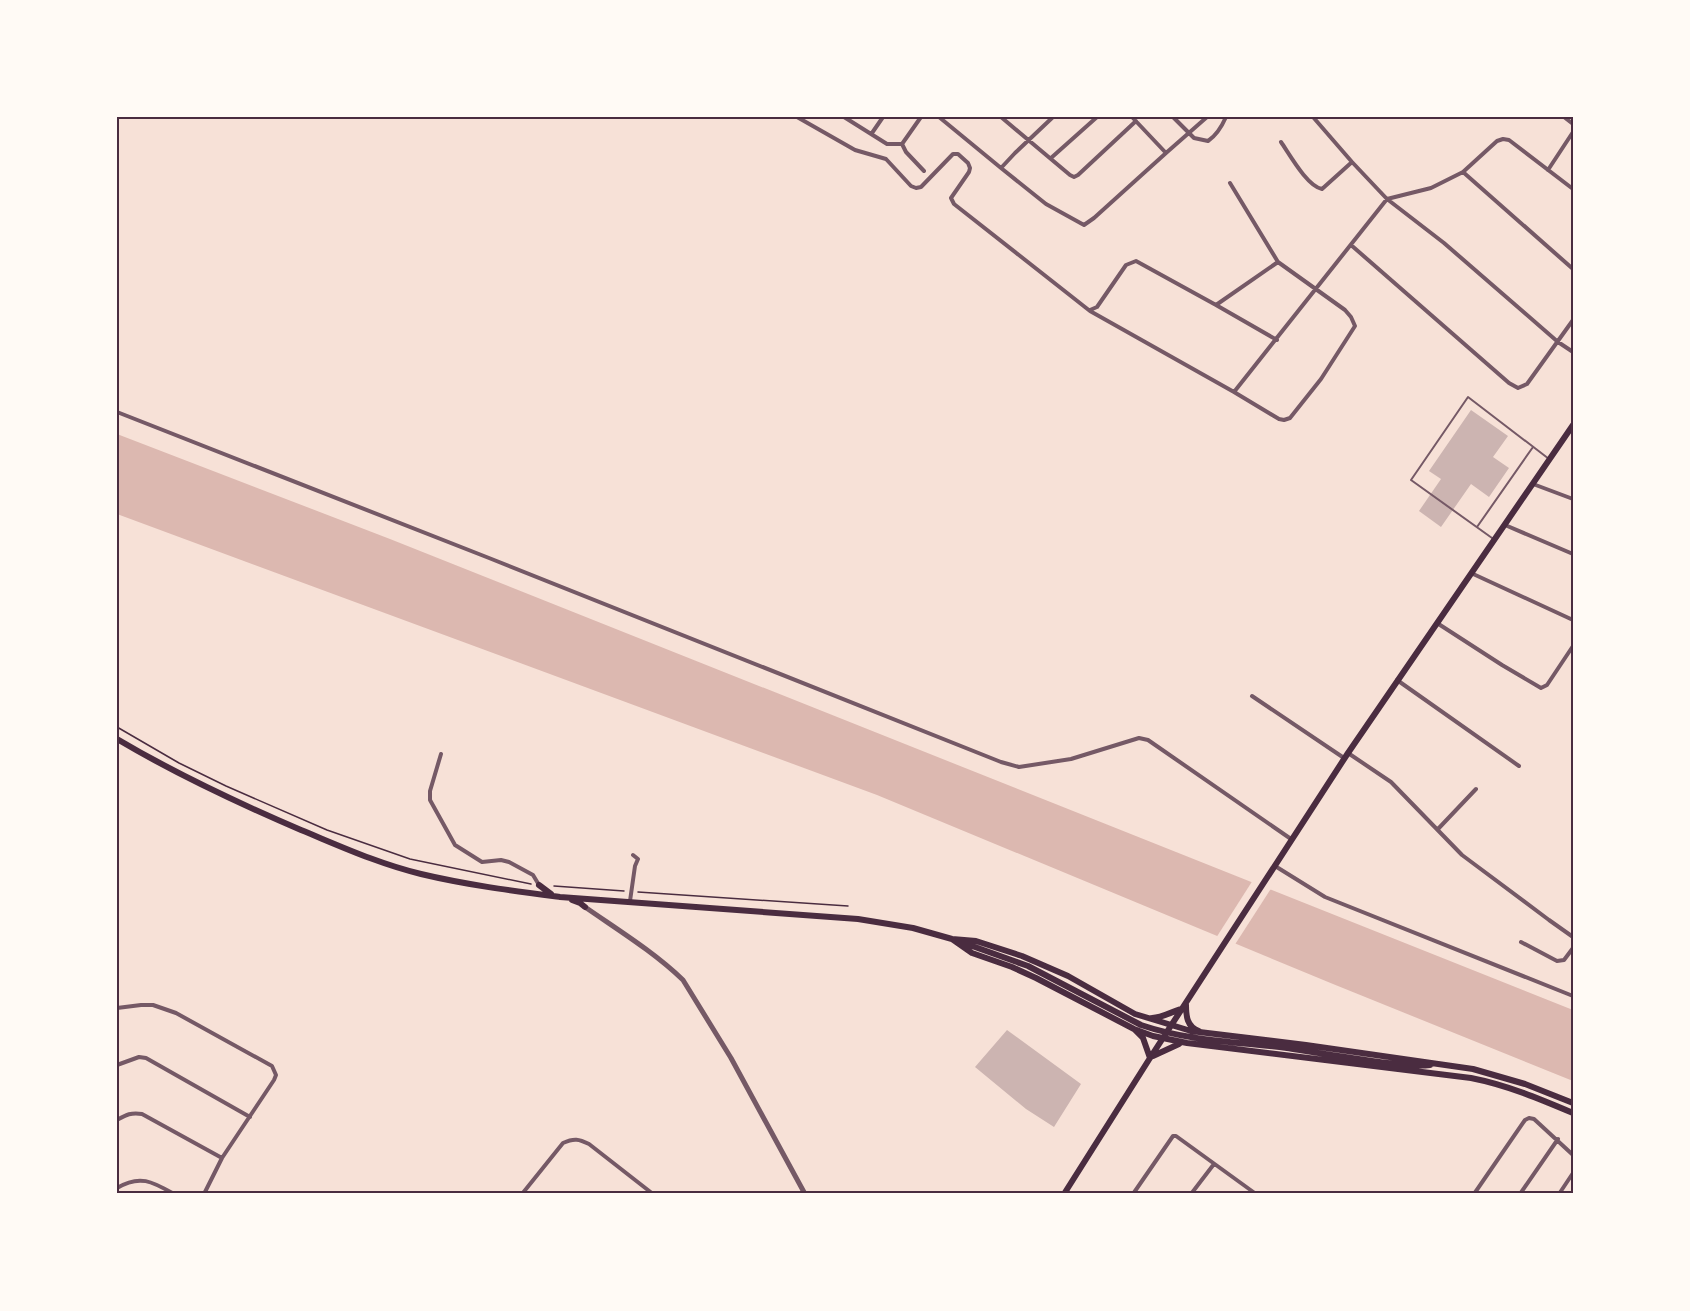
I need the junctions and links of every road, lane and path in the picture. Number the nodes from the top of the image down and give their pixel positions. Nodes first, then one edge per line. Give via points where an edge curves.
1 (796, 117) edge
2 (845, 117) edge
3 (883, 117) edge
4 (921, 117) edge
5 (939, 117) edge
6 (1000, 117) edge
7 (1053, 117) edge
8 (1096, 117) edge
9 (1132, 117) edge
10 (1173, 117) edge
11 (1207, 117) edge
12 (1226, 117) edge
13 (1313, 117) edge
14 (1563, 117) edge
15 (1136, 121) junction
16 (1573, 124) edge
17 (1573, 132) edge
18 (1188, 133) junction
19 (872, 134) junction
20 (1029, 140) junction
21 (1281, 142) dead end
22 (902, 144) junction
23 (1166, 153) junction
24 (1051, 158) junction
25 (1352, 162) junction
26 (1001, 168) junction
27 (1548, 170) junction
28 (924, 171) dead end
29 (1463, 172) junction
30 (1230, 183) dead end
31 (1573, 189) edge
32 (1387, 199) junction
33 (1351, 245) junction
34 (1278, 262) junction
35 (1573, 269) edge
36 (1316, 290) junction
37 (1216, 305) junction
38 (1090, 311) junction
39 (1573, 320) edge
40 (1276, 340) junction
41 (1558, 342) junction
42 (1573, 352) edge
43 (1234, 392) junction
44 (117, 412) edge
45 (1572, 427) edge
46 (1533, 447) junction
47 (1549, 460) junction
48 (1533, 484) junction
49 (1573, 499) edge
50 (1505, 525) junction
51 (1477, 527) junction
52 (1495, 539) junction
53 (1573, 554) edge
54 (1471, 573) junction
55 (1573, 620) edge
56 (1436, 623) junction
57 (1573, 646) edge
58 (1397, 679) junction
59 (1252, 696) dead end
60 (117, 727) edge
61 (117, 739) edge
62 (441, 754) dead end
63 (1346, 756) junction
64 (1519, 766) dead end
65 (1476, 789) dead end
66 (1438, 829) junction
67 (1291, 839) junction
68 (633, 855) dead end
69 (1274, 867) junction
70 (539, 885) junction
71 (630, 891) junction
72 (557, 896) junction
73 (630, 901) junction
74 (848, 906) dead end
75 (585, 907) joint
76 (1573, 937) edge
77 (952, 939) junction
78 (1521, 942) dead end
79 (1573, 948) edge
80 (1573, 996) edge
81 (1184, 1006) junction
82 (117, 1008) edge
83 (1147, 1019) junction
84 (1172, 1025) junction
85 (1134, 1029) junction
86 (1204, 1032) junction
87 (1163, 1039) junction
88 (1187, 1043) junction
89 (1150, 1058) junction
90 (1437, 1064) junction
91 (117, 1065) edge
92 (1419, 1066) junction
93 (1437, 1074) junction
94 (1573, 1103) edge
95 (1573, 1113) edge
96 (250, 1117) junction
97 (117, 1120) edge
98 (1558, 1139) junction
99 (1573, 1155) edge
100 (222, 1158) junction
101 (1214, 1164) junction
102 (1573, 1173) edge
103 (117, 1188) edge
104 (174, 1194) edge
105 (204, 1194) edge
106 (522, 1194) edge
107 (653, 1194) edge
108 (805, 1194) edge
109 (1064, 1194) edge
110 (1133, 1194) edge
111 (1191, 1194) edge
112 (1255, 1194) edge
113 (1474, 1194) edge
114 (1520, 1194) edge
115 (1559, 1194) edge

1 - 38 street via 855,150 886,159 916,188 953,154 958,154 970,168 951,198 954,204
2 - 19 street
3 - 19 street
4 - 22 street
5 - 26 street
6 - 20 street
7 - 20 street
8 - 24 street
9 - 15 street
10 - 18 street
11 - 18 street
12 - 18 street via 1208,141
13 - 25 street
14 - 16 street
15 - 23 street
15 - 24 street via 1074,177
17 - 27 street
18 - 23 street
19 - 22 street via 887,144
20 - 24 street
20 - 26 street
21 - 25 street via 1316,188 1322,189
22 - 28 street
23 - 26 street via 1084,225 1046,204
25 - 32 street
27 - 29 street via 1503,139
27 - 31 street
29 - 32 street via 1431,188
29 - 35 street
30 - 34 street
32 - 33 street
32 - 41 street
33 - 36 street
33 - 41 street via 1518,388 1527,384
34 - 36 street
34 - 37 street
36 - 40 street
36 - 43 street via 1345,310 1355,326 1302,405 1284,420
37 - 38 street via 1136,261 1125,265 1097,308
37 - 40 street
38 - 43 street
39 - 41 street
40 - 43 street
41 - 42 street
44 - 67 street via 1001,762 1019,767 1071,759 1139,738 1148,740
45 - 47 main road
46 - 47 lane
46 - 51 lane
46 - 51 lane via 1468,397 1411,480
47 - 48 main road
48 - 49 street
48 - 50 main road
50 - 52 main road
50 - 53 street
51 - 52 lane
52 - 54 main road
54 - 55 street
54 - 56 main road
56 - 57 street via 1541,688
56 - 58 main road
58 - 63 main road
58 - 64 street
59 - 63 street
60 - 70 path via 179,763 327,830 410,859
61 - 72 main road via 248,807 378,861 420,874
62 - 70 street via 430,800 454,845 482,862 509,862 533,875
63 - 66 street via 1391,782
63 - 67 main road
65 - 66 street
66 - 76 street via 1462,855
67 - 69 main road
68 - 71 street via 638,859
69 - 80 street via 1325,897
69 - 81 main road
70 - 71 path
70 - 72 main road
71 - 73 street
71 - 74 path
72 - 73 main road
72 - 75 main road
73 - 77 main road via 858,919
75 - 108 street via 683,980 731,1058
77 - 83 main road via 976,941 1022,956
77 - 85 main road via 972,953 1036,978
77 - 92 main road via 1028,966 1141,1025 1160,1031
78 - 79 street via 1557,961 1564,960
81 - 83 main road via 1159,1018
81 - 84 main road
81 - 86 main road via 1194,1030
82 - 96 street via 153,1005 176,1013 272,1066 274,1080
83 - 84 main road
84 - 86 main road
84 - 87 main road
85 - 87 main road
85 - 89 main road via 1143,1038
86 - 90 main road
87 - 88 main road
87 - 89 main road
88 - 89 main road
88 - 93 main road
89 - 109 main road
90 - 92 main road
90 - 94 main road via 1492,1074
91 - 96 street via 146,1058
92 - 93 main road
93 - 95 main road via 1491,1082
96 - 100 street
97 - 100 street via 127,1114 142,1114
98 - 99 street
98 - 113 street via 1529,1118
98 - 114 street
100 - 105 street
101 - 110 street via 1173,1136
101 - 111 street
101 - 112 street
102 - 115 street
103 - 104 street via 145,1180
106 - 107 street via 563,1143 571,1139 589,1144

